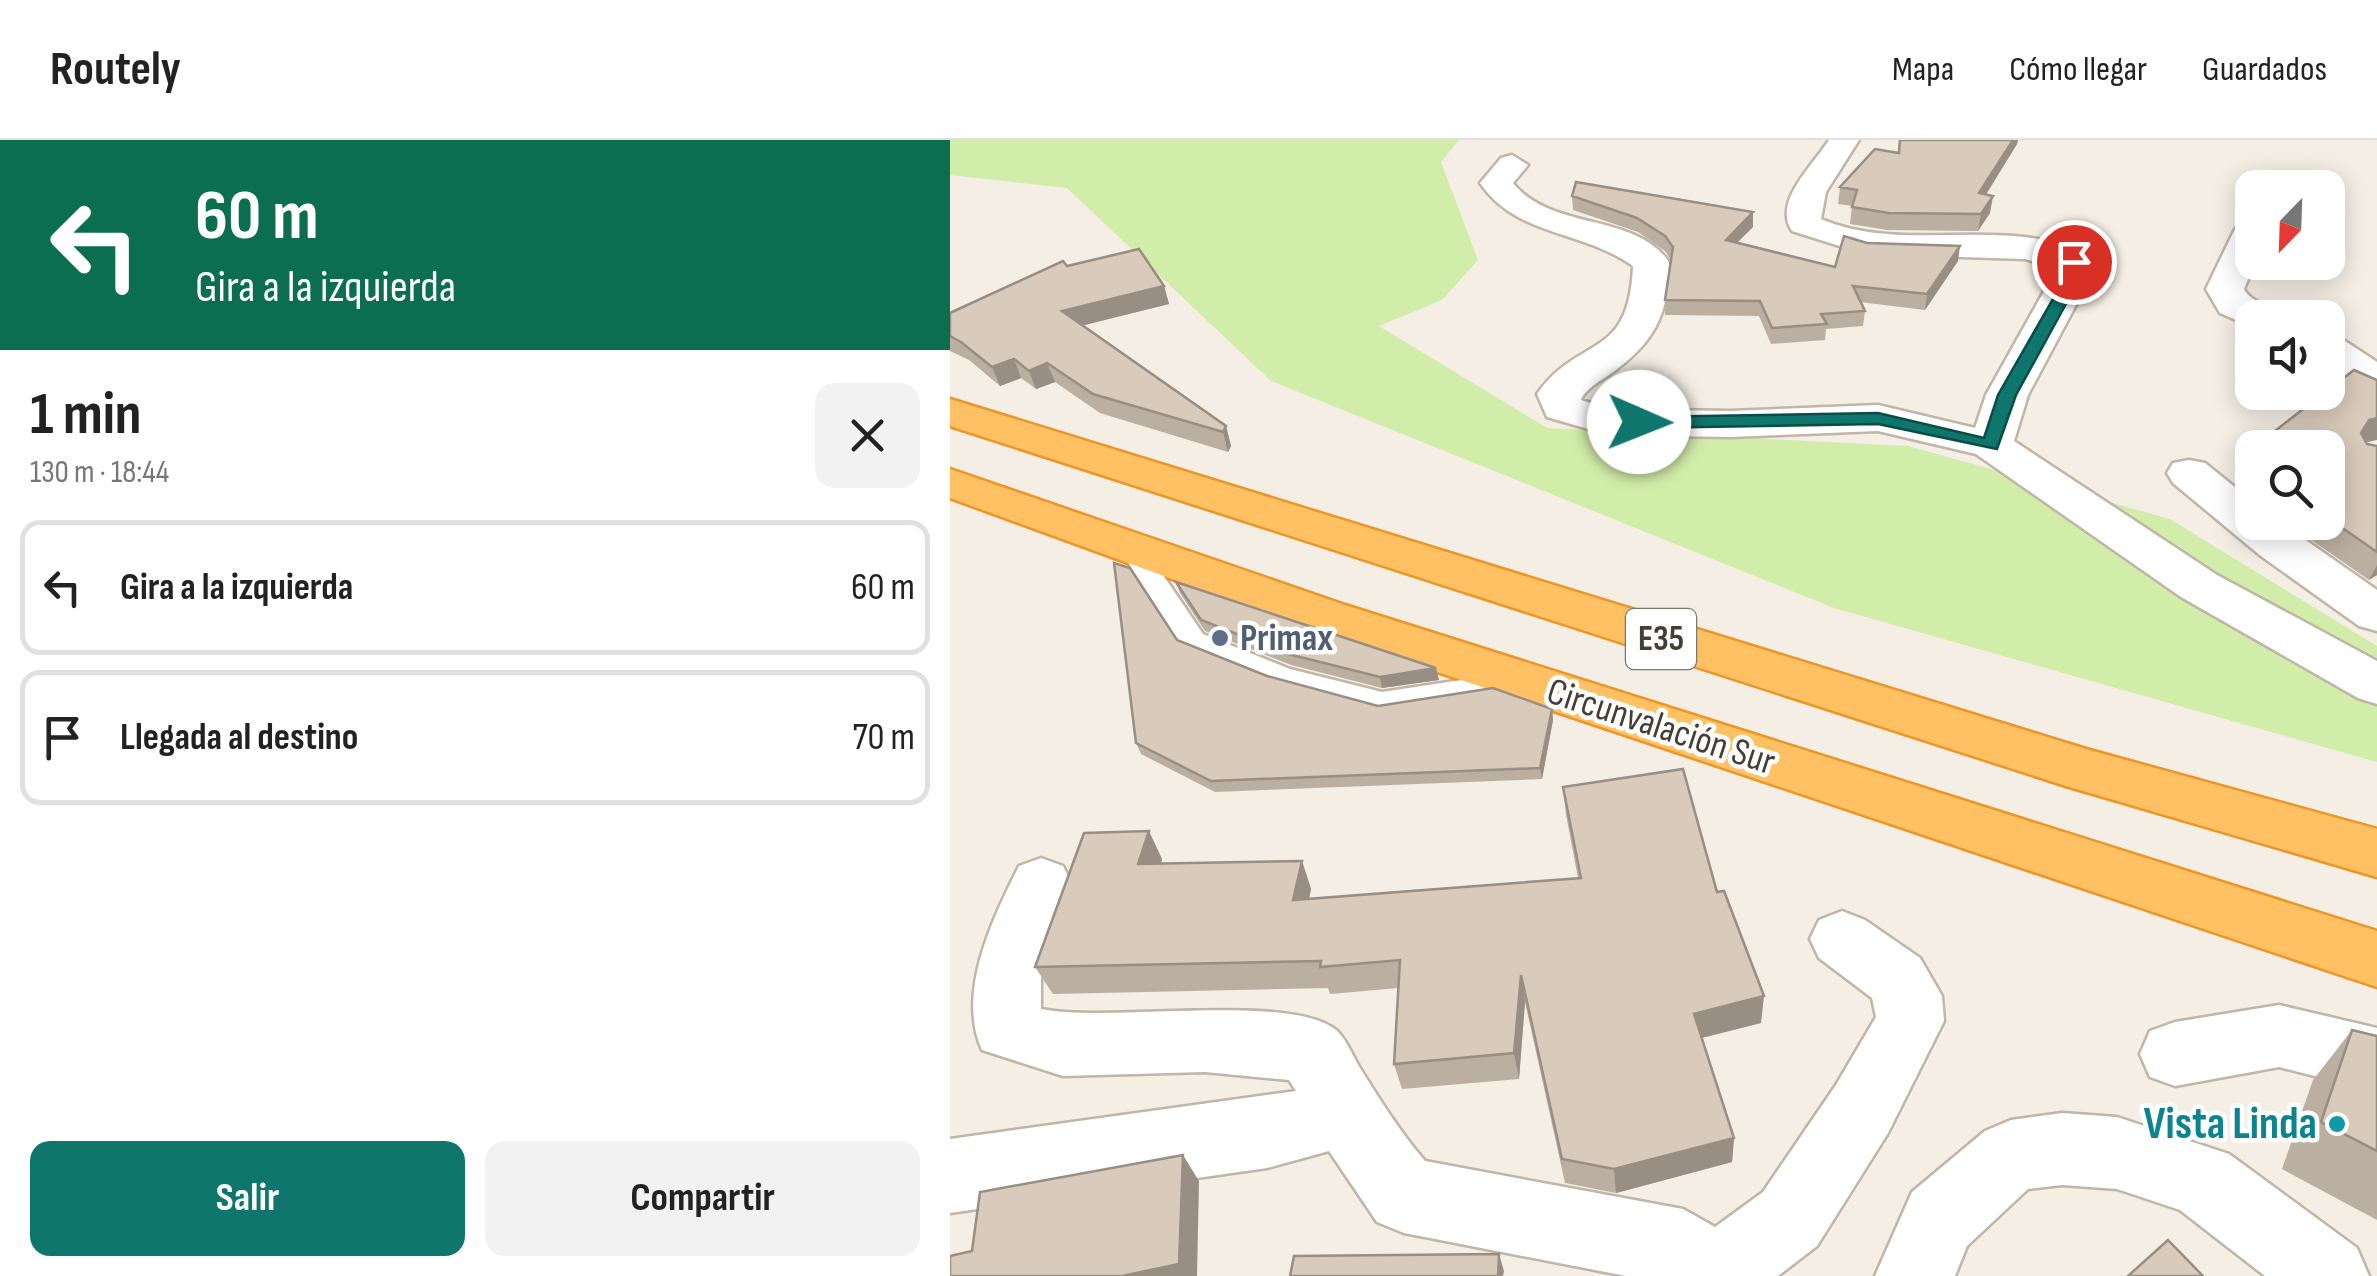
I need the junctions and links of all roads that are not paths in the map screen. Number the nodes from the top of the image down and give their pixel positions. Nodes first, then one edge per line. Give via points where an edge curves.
1 (1844, 140) edge
2 (1512, 165) dead end
3 (2235, 267) edge
4 (2235, 307) edge
5 (2345, 358) edge
6 (2377, 381) edge
7 (950, 412) edge
8 (1990, 445) junction
9 (2189, 473) dead end
10 (950, 483) edge
11 (1133, 550) junction
12 (2377, 614) edge
13 (1521, 682) junction
14 (2377, 685) edge
15 (2377, 853) edge
16 (1041, 884) dead end
17 (1842, 939) dead end
18 (2377, 959) edge
19 (2175, 1054) dead end
20 (2377, 1060) edge
21 (1350, 1110) junction
22 (950, 1176) edge
23 (1695, 1276) edge
24 (1714, 1276) edge
25 (1915, 1276) edge
26 (2329, 1276) edge

1 - 8 street via 1805,197 1804,224 1839,238 1917,248 2038,247 2074,262 2076,271 2007,395
2 - 8 street via 1496,183 1504,198 1636,248 1651,262 1650,313 1622,351 1558,394 1562,408 1609,422 1878,418
3 - 4 street via 2225,289
5 - 6 street
7 - 15 highway, E35 via 2086,771
8 - 14 street via 2199,586
9 - 12 street
10 - 11 highway, Circunvalación Sur / E35
11 - 13 highway, Circunvalación Sur / E35
11 - 13 lane via 1194,641 1282,677 1382,703
13 - 18 highway, Circunvalación Sur / E35
16 - 21 street via 1008,978 1006,1028 1039,1044 1151,1047 1232,1040 1311,1052
17 - 24 street via 1896,978 1908,996 1910,1020 1790,1219
19 - 20 street via 2280,1036
21 - 22 street via 1267,1133
21 - 23 street via 1374,1158 1404,1195 1683,1248
25 - 26 street via 1939,1220 2011,1156 2062,1149 2117,1153 2202,1180

